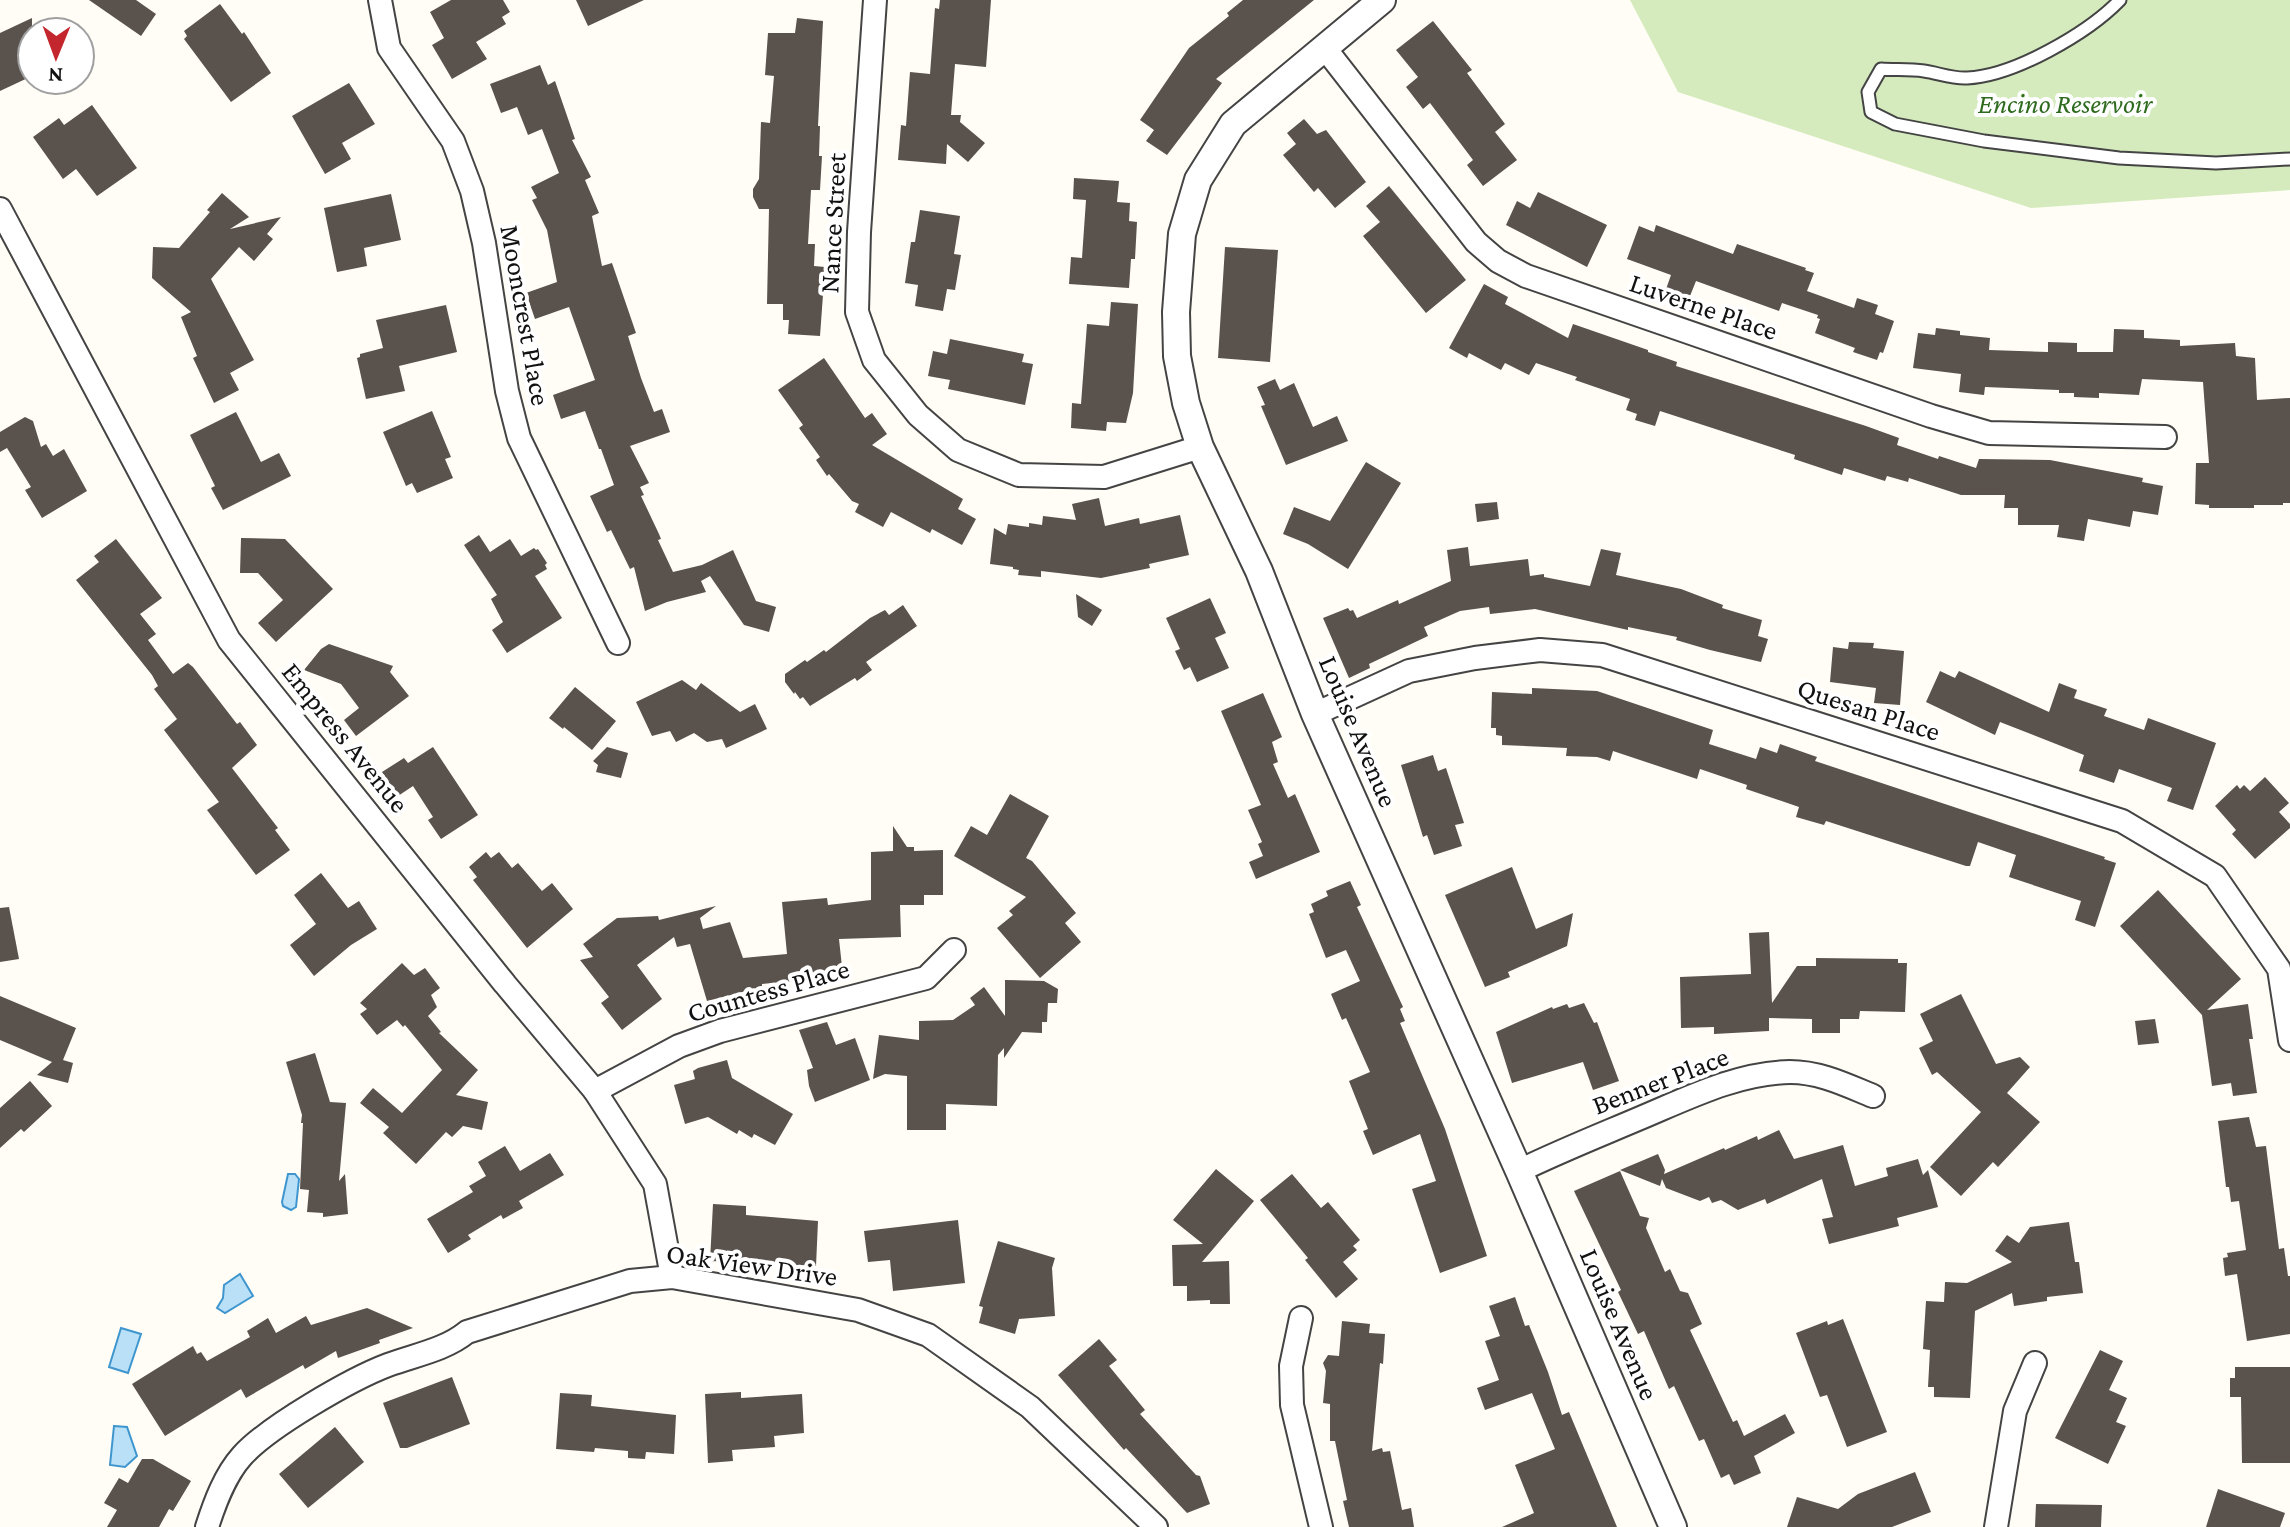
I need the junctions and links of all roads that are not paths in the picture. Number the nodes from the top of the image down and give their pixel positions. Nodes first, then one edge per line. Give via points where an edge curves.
1 (380, 0) edge
2 (875, 0) edge
3 (1382, 0) edge
4 (2120, 0) edge
5 (1324, 47) junction
6 (2290, 159) edge
7 (0, 209) edge
8 (2165, 437) dead end
9 (1200, 447) junction
10 (618, 643) dead end
11 (1315, 714) junction
12 (954, 950) dead end
13 (2290, 1040) edge
14 (595, 1091) junction
15 (1873, 1096) dead end
16 (1519, 1171) junction
17 (672, 1277) junction
18 (1301, 1318) dead end
19 (2035, 1363) dead end
20 (207, 1527) edge
21 (1156, 1527) edge
22 (1321, 1527) edge
23 (1673, 1527) edge
24 (1996, 1527) edge

1 - 10 street, Mooncrest Place via 389,48 453,141 472,191 519,438
2 - 9 street, Nance Street via 857,312 874,360 918,415 958,450 1019,475 1104,477
3 - 5 street, Louise Avenue
4 - 6 lane via 2060,44 2018,66 1967,78 1881,69 1868,92 1871,112 1895,124 1984,141 2119,158 2216,163
5 - 8 street, Luverne Place via 1476,242 1526,276 1989,433
5 - 9 street, Louise Avenue via 1233,124 1198,180 1182,234 1176,312 1177,356
7 - 14 street, Empress Avenue via 229,640
9 - 11 street, Louise Avenue via 1259,571
11 - 13 street, Quesan Place via 1409,671 1540,650 1602,655 2122,821 2215,876 2279,969
11 - 16 street, Louise Avenue
12 - 14 street, Countess Place via 926,978 720,1031 679,1046
14 - 17 street, Empress Avenue via 655,1184
15 - 16 street, Benner Place via 1811,1074 1739,1079
16 - 23 street, Louise Avenue
17 - 20 street, Oak View Drive via 630,1281 467,1332 454,1342 347,1384 243,1455 223,1485
17 - 21 street, Oak View Drive via 858,1310 928,1335 1030,1407
18 - 22 street via 1291,1366 1292,1405
19 - 24 street via 2015,1411

